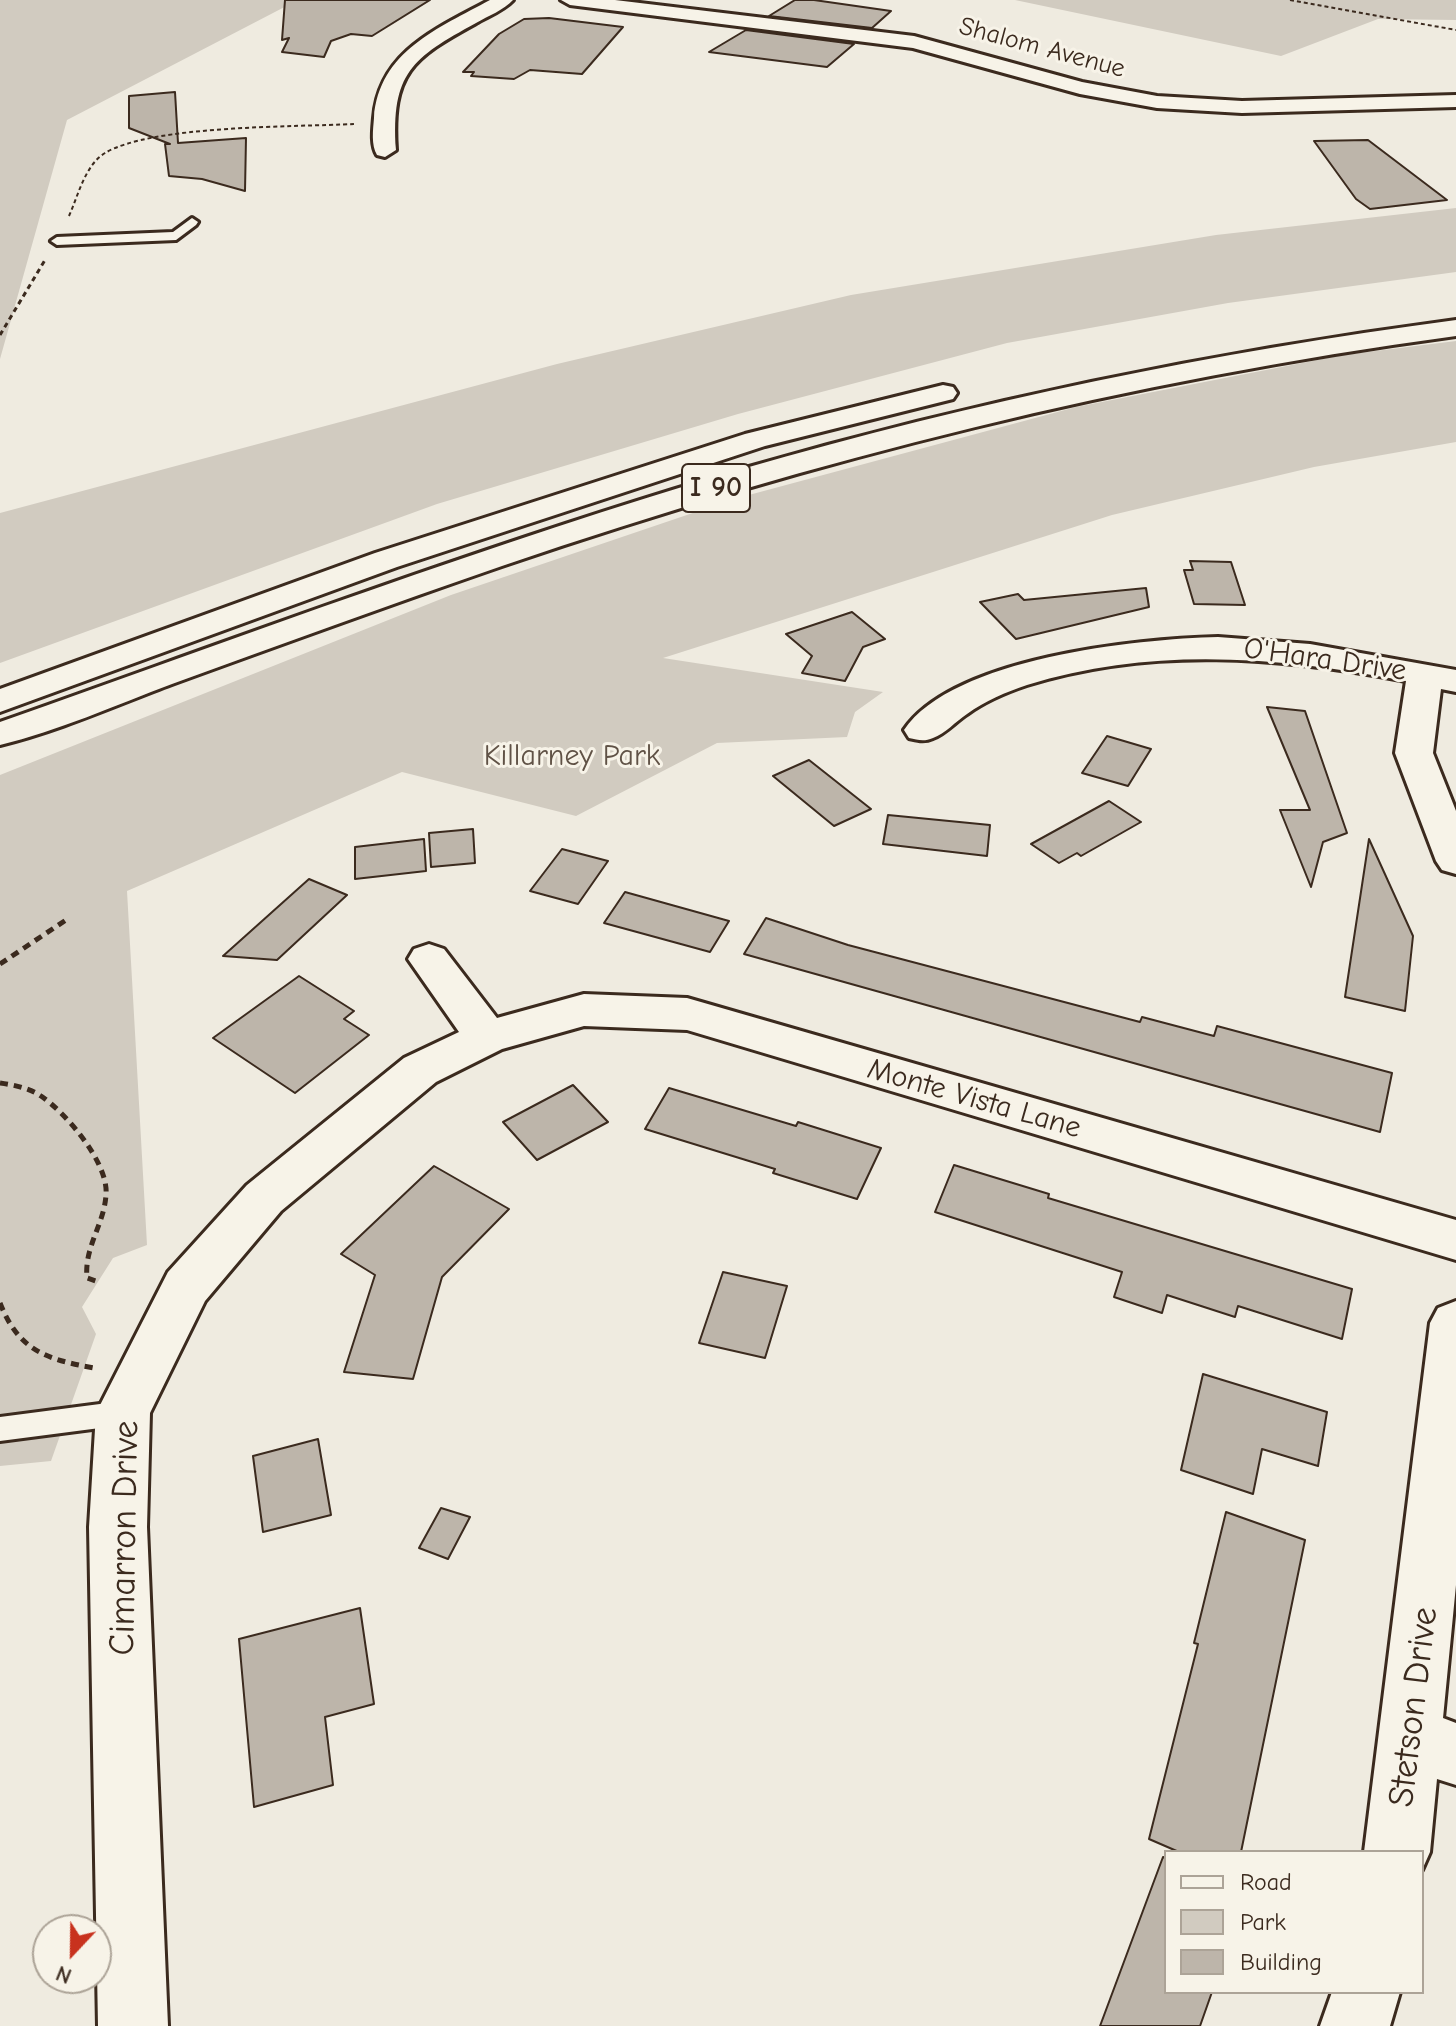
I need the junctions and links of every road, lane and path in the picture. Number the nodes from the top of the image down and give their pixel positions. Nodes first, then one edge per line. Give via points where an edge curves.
1 (504, 0) edge
2 (570, 0) edge
3 (1290, 0) edge
4 (1456, 30) edge
5 (1456, 101) edge
6 (383, 122) junction
7 (385, 150) dead end
8 (192, 222) dead end
9 (57, 241) junction
10 (1456, 328) edge
11 (0, 335) edge
12 (971, 386) dead end
13 (497, 559) junction
14 (1441, 678) edge
15 (0, 701) edge
16 (922, 730) dead end
17 (0, 734) edge
18 (0, 757) edge
19 (1456, 861) edge
20 (69, 918) dead end
21 (429, 959) dead end
22 (0, 964) edge
23 (487, 1037) junction
24 (420, 1070) joint
25 (0, 1083) edge
26 (1456, 1240) edge
27 (99, 1282) dead end
28 (0, 1303) edge
29 (1456, 1323) edge
30 (94, 1368) dead end
31 (123, 1413) junction
32 (0, 1429) edge
33 (1434, 1746) edge
34 (1398, 1850) edge
35 (1365, 1994) edge
36 (133, 2026) edge
37 (1355, 2026) edge

1 - 6 main road via 402,64 390,86
2 - 5 main road, Shalom Avenue via 914,42 1080,88 1157,102 1242,107
3 - 4 path
6 - 7 main road
6 - 9 path via 161,137 125,145 94,163
8 - 9 lane via 176,236
9 - 11 path
10 - 13 main road, I 90 via 1145,376 937,425 655,505
12 - 15 main road, I 90 via 755,440 622,483 386,560
13 - 17 main road, I 90
13 - 18 main road, I 90
14 - 16 main road, O'Hara Drive via 1297,650 1209,645 1126,651 1036,671 972,695
14 - 19 main road via 1414,753
20 - 22 path
21 - 23 main road
23 - 24 main road, Monte Vista Lane
23 - 26 main road, Monte Vista Lane via 584,1010 687,1014
24 - 31 main road, Cimarron Drive via 264,1198 186,1287
25 - 27 path via 40,1095 97,1160 107,1187 104,1212 84,1263 87,1278
28 - 30 path via 23,1346 61,1362
29 - 33 main road, Stetson Drive
31 - 32 lane
31 - 36 main road, Cimarron Drive via 118,1527
33 - 34 main road, Stetson Drive
35 - 37 main road

